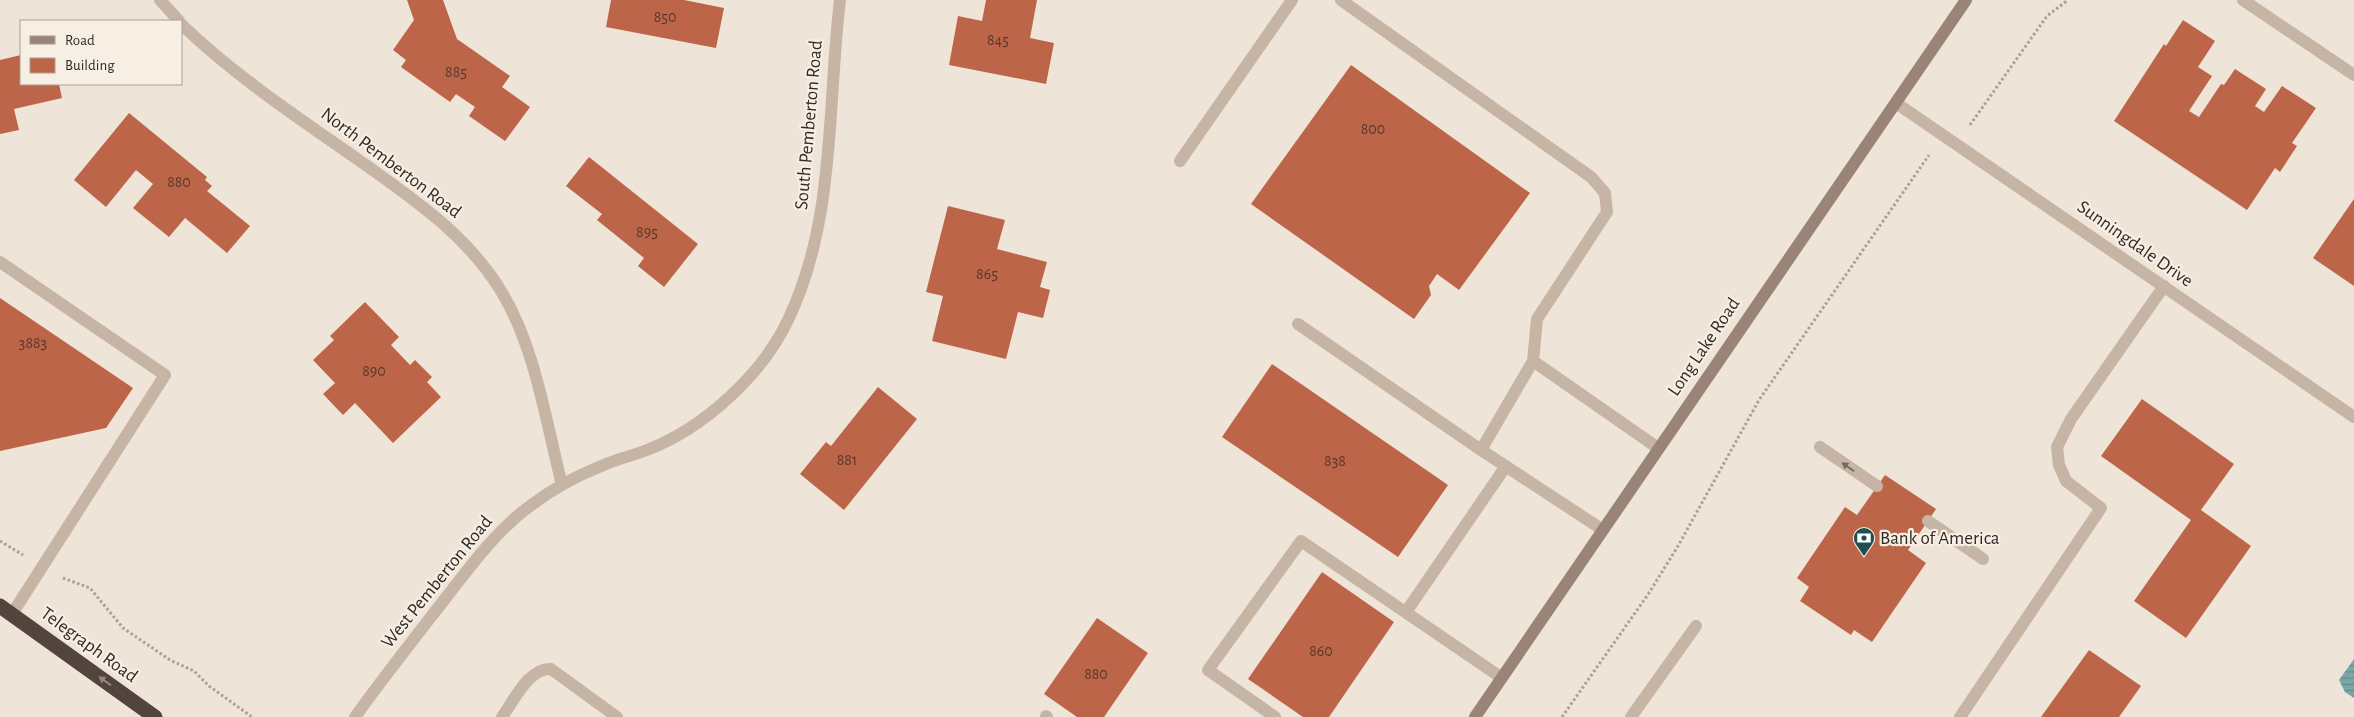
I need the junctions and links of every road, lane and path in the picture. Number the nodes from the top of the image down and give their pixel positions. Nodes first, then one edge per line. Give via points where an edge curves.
1 (160, 0) edge
2 (840, 0) edge
3 (1292, 0) edge
4 (1341, 0) edge
5 (1966, 0) edge
6 (2068, 0) edge
7 (2243, 0) edge
8 (178, 20) edge
9 (182, 24) edge
10 (2354, 75) edge
11 (1896, 103) junction
12 (1967, 130) dead end
13 (1926, 158) dead end
14 (1180, 161) dead end
15 (0, 262) edge
16 (2164, 286) junction
17 (1298, 324) dead end
18 (1533, 361) junction
19 (2354, 417) edge
20 (1820, 447) dead end
21 (1658, 448) junction
22 (1481, 450) junction
23 (1506, 466) junction
24 (562, 485) junction
25 (1877, 486) dead end
26 (1928, 521) dead end
27 (1603, 530) junction
28 (0, 541) edge
29 (1983, 559) dead end
30 (42, 566) junction
31 (6, 610) edge
32 (1406, 612) junction
33 (1696, 626) dead end
34 (1502, 678) junction
35 (148, 715) edge
36 (252, 717) edge
37 (355, 717) edge
38 (502, 717) edge
39 (617, 717) edge
40 (1275, 717) edge
41 (1475, 717) edge
42 (1562, 717) edge
43 (1631, 717) edge
44 (1960, 717) edge

1 - 8 street, North Pemberton Road
2 - 24 street, South Pemberton Road via 823,202 808,266 787,322 749,376 727,400 700,421 648,450 599,466
3 - 14 street
4 - 18 street via 1591,176 1604,193 1607,212 1538,319
5 - 11 main road, Long Lake Road
6 - 12 path via 2047,16
7 - 10 street
9 - 24 street, North Pemberton Road via 208,50 241,75 428,210 476,256 501,291 520,330
11 - 16 street, Sunningdale Drive
11 - 21 main road, Long Lake Road
13 - 42 path via 1758,400 1678,546
15 - 30 street via 165,375
16 - 19 street, Sunningdale Drive
16 - 44 street via 2072,419 2057,447 2059,466 2066,481 2102,508
17 - 22 street
18 - 21 street
18 - 22 street
25 -> 20 street
21 - 27 main road, Long Lake Road
22 - 23 street
23 - 27 street
23 - 32 street
24 - 37 street, West Pemberton Road via 505,526
26 - 29 street
27 - 34 main road, Long Lake Road
28 - 30 path
30 - 31 street
30 - 36 path via 90,588 123,628 170,660 194,671
35 -> 31 highway, Telegraph Road
32 - 34 street
32 - 40 street via 1301,541 1208,670
33 - 43 street
34 - 41 main road, Long Lake Road
38 - 39 street via 532,675 541,668 551,669

